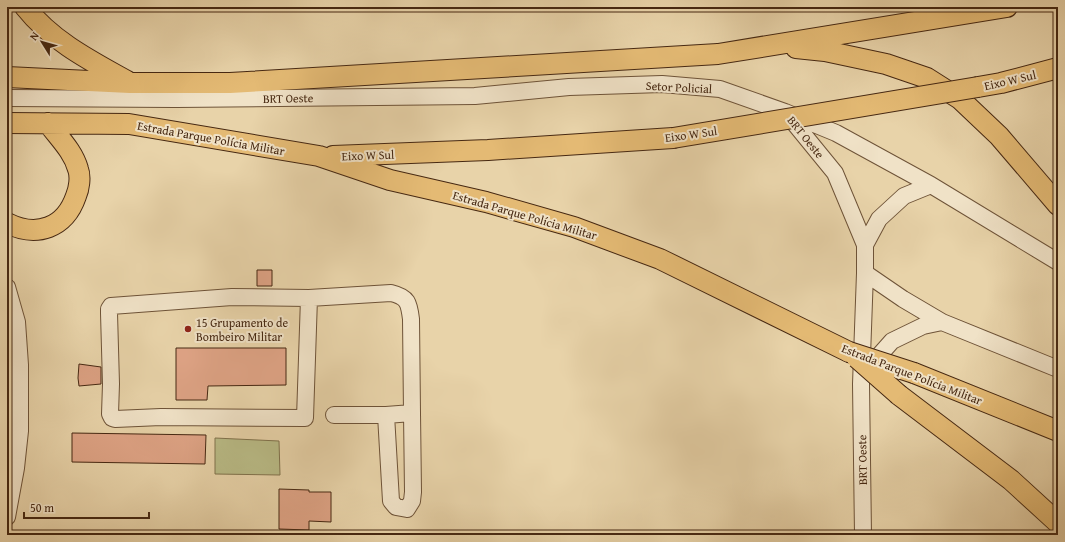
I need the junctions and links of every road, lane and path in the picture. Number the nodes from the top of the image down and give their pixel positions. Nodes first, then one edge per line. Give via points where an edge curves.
1 (25, 7) edge
2 (1007, 7) edge
3 (768, 46) junction
4 (1058, 68) edge
5 (7, 77) edge
6 (130, 83) junction
7 (569, 87) joint
8 (7, 98) edge
9 (785, 112) junction
10 (16, 123) edge
11 (48, 123) junction
12 (319, 156) junction
13 (931, 185) junction
14 (1058, 205) edge
15 (7, 223) edge
16 (865, 245) junction
17 (1058, 262) edge
18 (865, 273) junction
19 (7, 287) edge
20 (310, 298) junction
21 (942, 322) junction
22 (849, 352) junction
23 (1058, 369) edge
24 (861, 384) junction
25 (412, 413) junction
26 (334, 415) dead end
27 (386, 415) junction
28 (1058, 431) edge
29 (7, 517) edge
30 (1058, 523) edge
31 (863, 535) edge

1 - 6 main road via 52,36 74,52
2 - 3 main road
3 - 6 main road via 718,54 246,82
3 - 14 main road via 824,51 886,64 927,78 960,99 999,136
4 - 12 main road, Eixo W Sul, bridge via 1001,83 673,138 488,150
5 - 6 main road
7 - 8 street, BRT Oeste via 475,96
7 - 9 street, Setor Policial via 662,84 720,89
9 - 13 street, BRT Oeste via 836,133
9 - 16 street, BRT Oeste via 835,173
10 - 11 main road, Estrada Parque Polícia Militar
11 - 12 main road, Estrada Parque Polícia Militar via 129,124
11 - 15 main road via 70,150 79,171 74,204 59,222 45,228 32,230
12 - 22 main road, Estrada Parque Polícia Militar via 390,180 486,202 574,227 660,259
13 - 16 street, BRT Oeste via 904,196 879,219
13 - 17 street, BRT Oeste
16 - 18 street, BRT Oeste
18 - 21 street
18 - 24 street, BRT Oeste
19 - 29 street via 17,322 20,431
20 - 20 street via 232,297 112,306 109,309 110,416 115,420 305,418
20 - 25 street via 391,293 405,299 411,319
21 - 23 street
21 - 24 street via 923,326 892,341 876,359
22 - 28 main road, Estrada Parque Polícia Militar, bridge via 914,373
22 - 30 main road, bridge via 899,395 1011,480
24 - 31 street, BRT Oeste
25 - 27 street
25 - 27 street via 413,492 412,501 407,509 396,507 391,500
26 - 27 street

